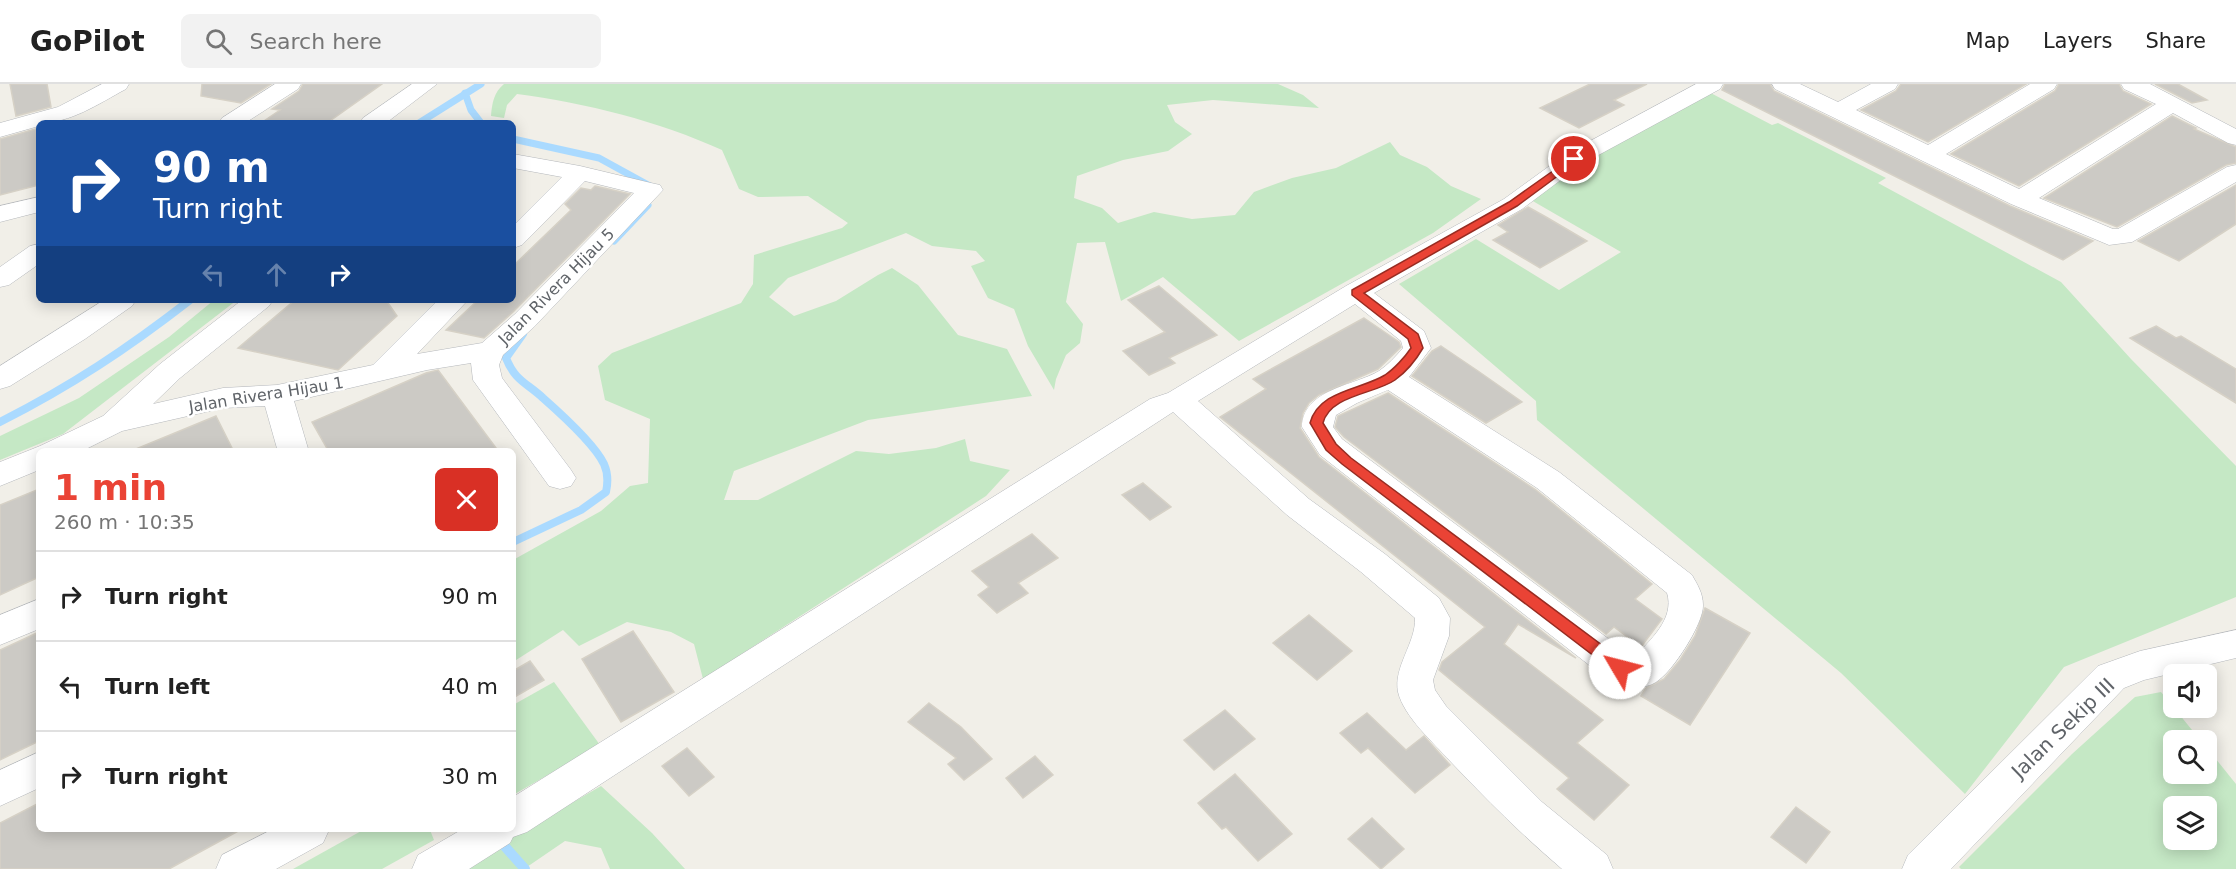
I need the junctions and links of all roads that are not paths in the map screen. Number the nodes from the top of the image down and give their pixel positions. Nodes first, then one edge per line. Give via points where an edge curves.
1 (118, 84) edge
2 (290, 84) edge
3 (426, 84) edge
4 (1712, 84) edge
5 (1783, 84) edge
6 (1887, 84) edge
7 (2046, 84) edge
8 (2132, 84) edge
9 (2172, 103) junction
10 (1838, 111) junction
11 (36, 120) edge
12 (37, 120) edge
13 (235, 120) edge
14 (375, 120) edge
15 (0, 130) edge
16 (2236, 138) edge
17 (1930, 154) junction
18 (516, 162) edge
19 (2236, 172) edge
20 (580, 173) junction
21 (2020, 199) junction
22 (36, 205) edge
23 (0, 214) edge
24 (516, 237) edge
25 (36, 254) edge
26 (0, 279) edge
27 (1356, 292) junction
28 (118, 303) edge
29 (255, 303) edge
30 (451, 303) edge
31 (490, 351) junction
32 (381, 373) junction
33 (1390, 378) junction
34 (0, 379) edge
35 (278, 395) junction
36 (1178, 400) junction
37 (114, 423) junction
38 (61, 448) edge
39 (293, 448) edge
40 (36, 459) edge
41 (0, 475) edge
42 (560, 478) dead end
43 (36, 615) edge
44 (0, 631) edge
45 (2236, 644) edge
46 (36, 771) edge
47 (0, 789) edge
48 (516, 817) edge
49 (305, 832) edge
50 (493, 832) edge
51 (434, 868) edge
52 (237, 869) edge
53 (1592, 869) edge
54 (1923, 869) edge

1 - 12 street via 66,112
2 - 13 street
3 - 14 street
4 - 27 street via 1574,159 1513,204
5 - 10 street
6 - 10 street
7 - 17 street
8 - 9 street
9 - 16 street
9 - 21 street
10 - 17 street
11 - 15 street
17 - 21 street
18 - 20 street, Jalan Rivera Hijau 5
19 - 21 street via 2123,237 2096,233
20 - 24 street
20 - 31 street, Jalan Rivera Hijau 5 via 651,190
22 - 23 street
25 - 26 street
27 - 33 street via 1413,337 1417,348
27 - 36 street
28 - 34 street
29 - 37 street, Jalan Rivera Hijau 1 via 170,371
30 - 32 street
31 - 32 street, Jalan Rivera Hijau 1
31 - 42 street, Jalan Rivera Hijau 5 via 485,365 488,380
32 - 35 street, Jalan Rivera Hijau 1
33 - 33 street via 1548,480 1680,584 1688,605 1683,618 1674,637 1644,671 1620,668 1331,447 1319,430 1318,417 1338,399
35 - 37 street, Jalan Rivera Hijau 1 via 223,398
35 - 39 street
36 - 48 street via 1161,406
36 - 53 street via 1298,507 1427,608 1433,618 1431,636 1415,680 1417,694 1433,717 1528,815
37 - 38 street, Jalan Rivera Hijau 1
40 - 41 street
43 - 44 street
45 - 54 street, Jalan Sekip III via 2140,666 2110,678
46 - 47 street
49 - 52 street
50 - 51 street

